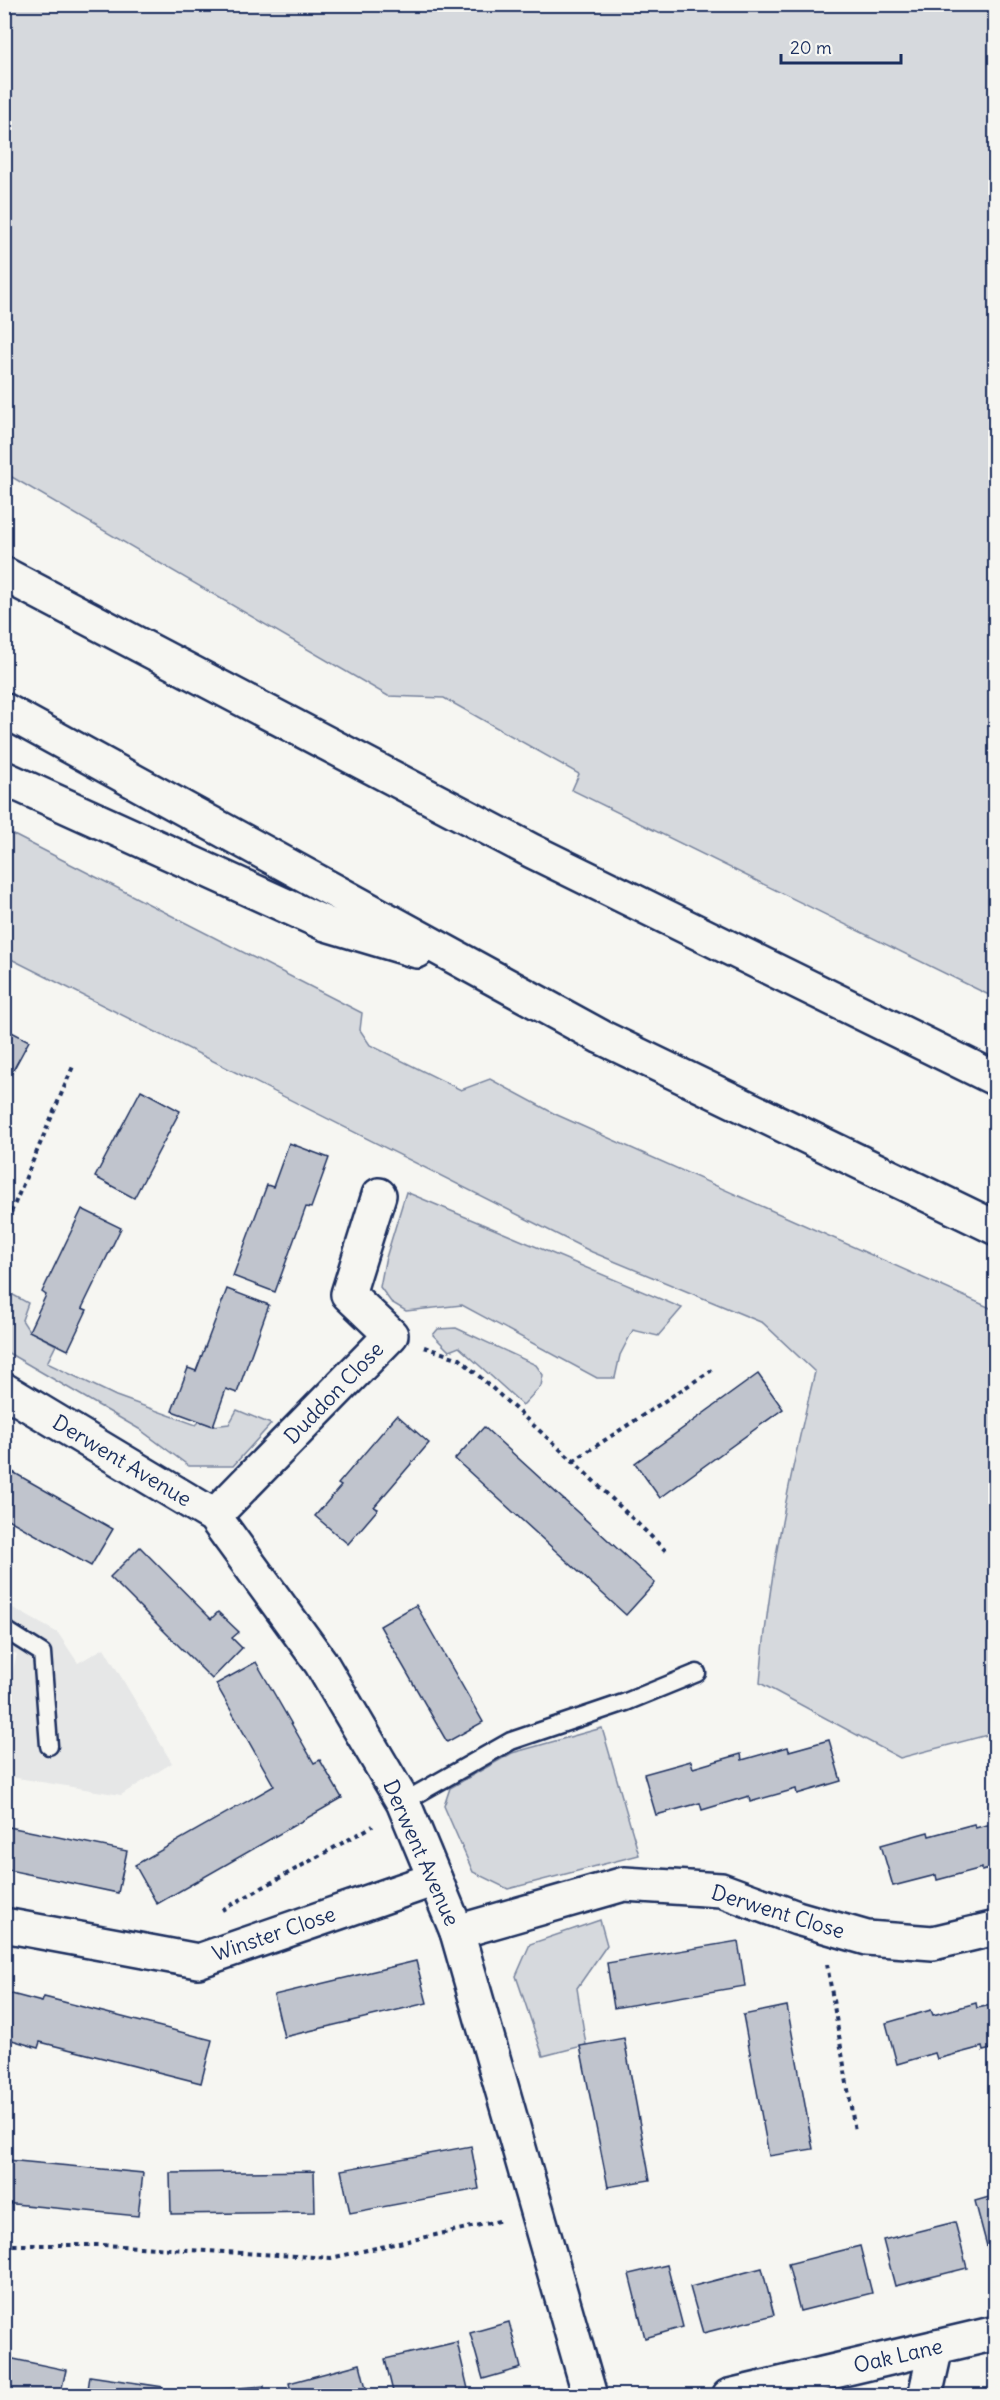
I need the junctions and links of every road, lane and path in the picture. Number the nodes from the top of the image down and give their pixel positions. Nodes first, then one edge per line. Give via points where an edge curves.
1 (4, 574) edge
2 (4, 710) edge
3 (4, 778) edge
4 (479, 970) junction
5 (74, 1064) dead end
6 (996, 1079) edge
7 (379, 1195) dead end
8 (996, 1228) edge
9 (4, 1229) edge
10 (391, 1335) junction
11 (712, 1370) dead end
12 (4, 1390) edge
13 (573, 1461) junction
14 (214, 1516) junction
15 (667, 1552) dead end
16 (4, 1629) edge
17 (697, 1673) dead end
18 (49, 1746) dead end
19 (404, 1804) junction
20 (435, 1879) junction
21 (219, 1912) dead end
22 (4, 1925) edge
23 (821, 1925) junction
24 (996, 1928) edge
25 (457, 1932) junction
26 (855, 2131) dead end
27 (539, 2218) junction
28 (4, 2245) edge
29 (996, 2333) edge
30 (936, 2347) junction
31 (590, 2396) edge
32 (729, 2396) edge
33 (925, 2396) edge

1 - 6 main road via 532,851
2 - 4 main road
3 - 4 main road via 326,924
4 - 8 main road via 601,1037
5 - 9 path
7 - 10 main road, Duddon Close via 348,1294
10 - 13 path via 460,1359
10 - 14 main road, Duddon Close
11 - 13 path
12 - 14 main road, Derwent Avenue
13 - 15 path
14 - 19 main road, Derwent Avenue via 321,1663
16 - 18 lane via 42,1653
17 - 19 lane via 627,1702 511,1741
19 - 20 main road, Derwent Avenue
19 - 21 path
20 - 22 main road, Winster Close via 198,1961
20 - 25 main road, Derwent Avenue
23 - 24 main road, Derwent Close via 867,1938 933,1943
23 - 25 main road, Derwent Close via 721,1890 624,1884
23 - 26 path
25 - 27 main road, Derwent Avenue
27 - 28 path via 512,2218 331,2258 102,2245
27 - 31 main road, Derwent Avenue
29 - 30 main road, Oak Lane
30 - 32 main road, Oak Lane
30 - 33 main road

